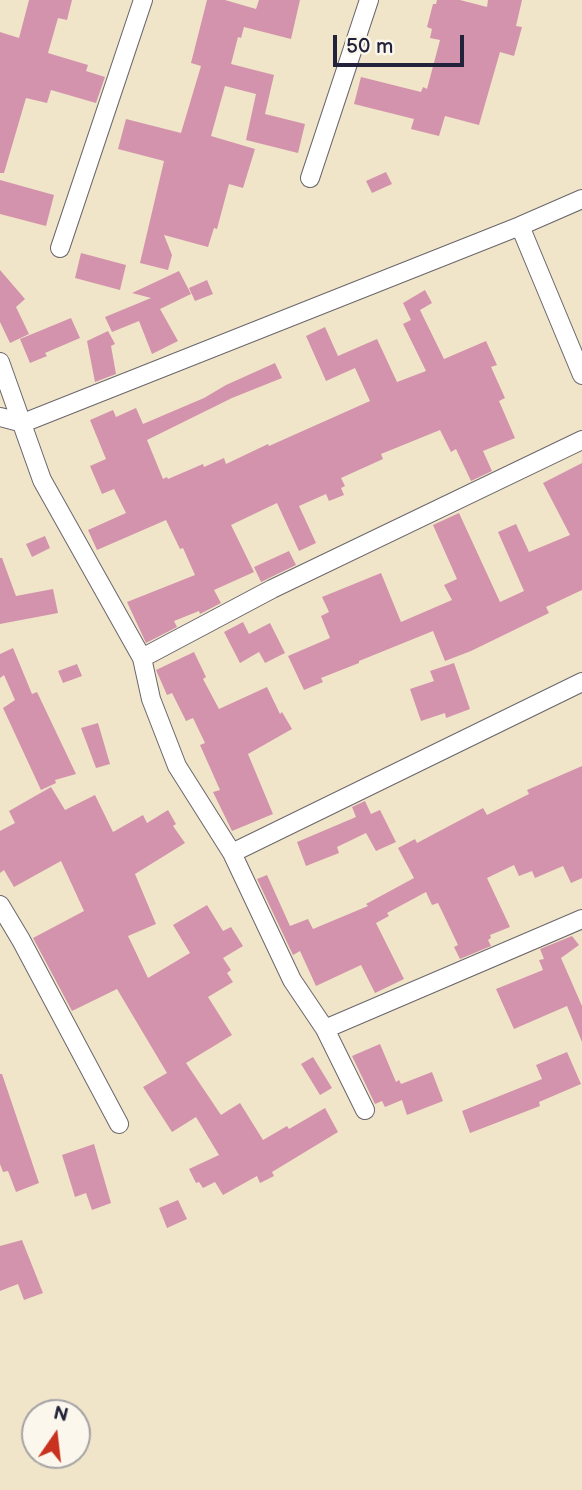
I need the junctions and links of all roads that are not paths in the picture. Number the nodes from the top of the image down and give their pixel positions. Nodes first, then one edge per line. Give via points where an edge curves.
1 (143, 0) edge
2 (369, 0) edge
3 (310, 178) dead end
4 (582, 199) edge
5 (520, 226) junction
6 (60, 248) dead end
7 (0, 362) edge
8 (582, 375) edge
9 (0, 417) edge
10 (23, 423) junction
11 (582, 440) edge
12 (142, 658) junction
13 (582, 682) edge
14 (232, 853) junction
15 (0, 905) edge
16 (582, 919) edge
17 (325, 1028) junction
18 (365, 1110) dead end
19 (119, 1124) dead end

1 - 6 street
2 - 3 street
4 - 5 street
5 - 8 street
5 - 10 street
7 - 10 street
9 - 10 street
10 - 12 street via 42,480
11 - 12 street via 272,589
12 - 14 street via 151,699 177,766
13 - 14 street
14 - 17 street via 292,979
15 - 19 street
16 - 17 street
17 - 18 street

